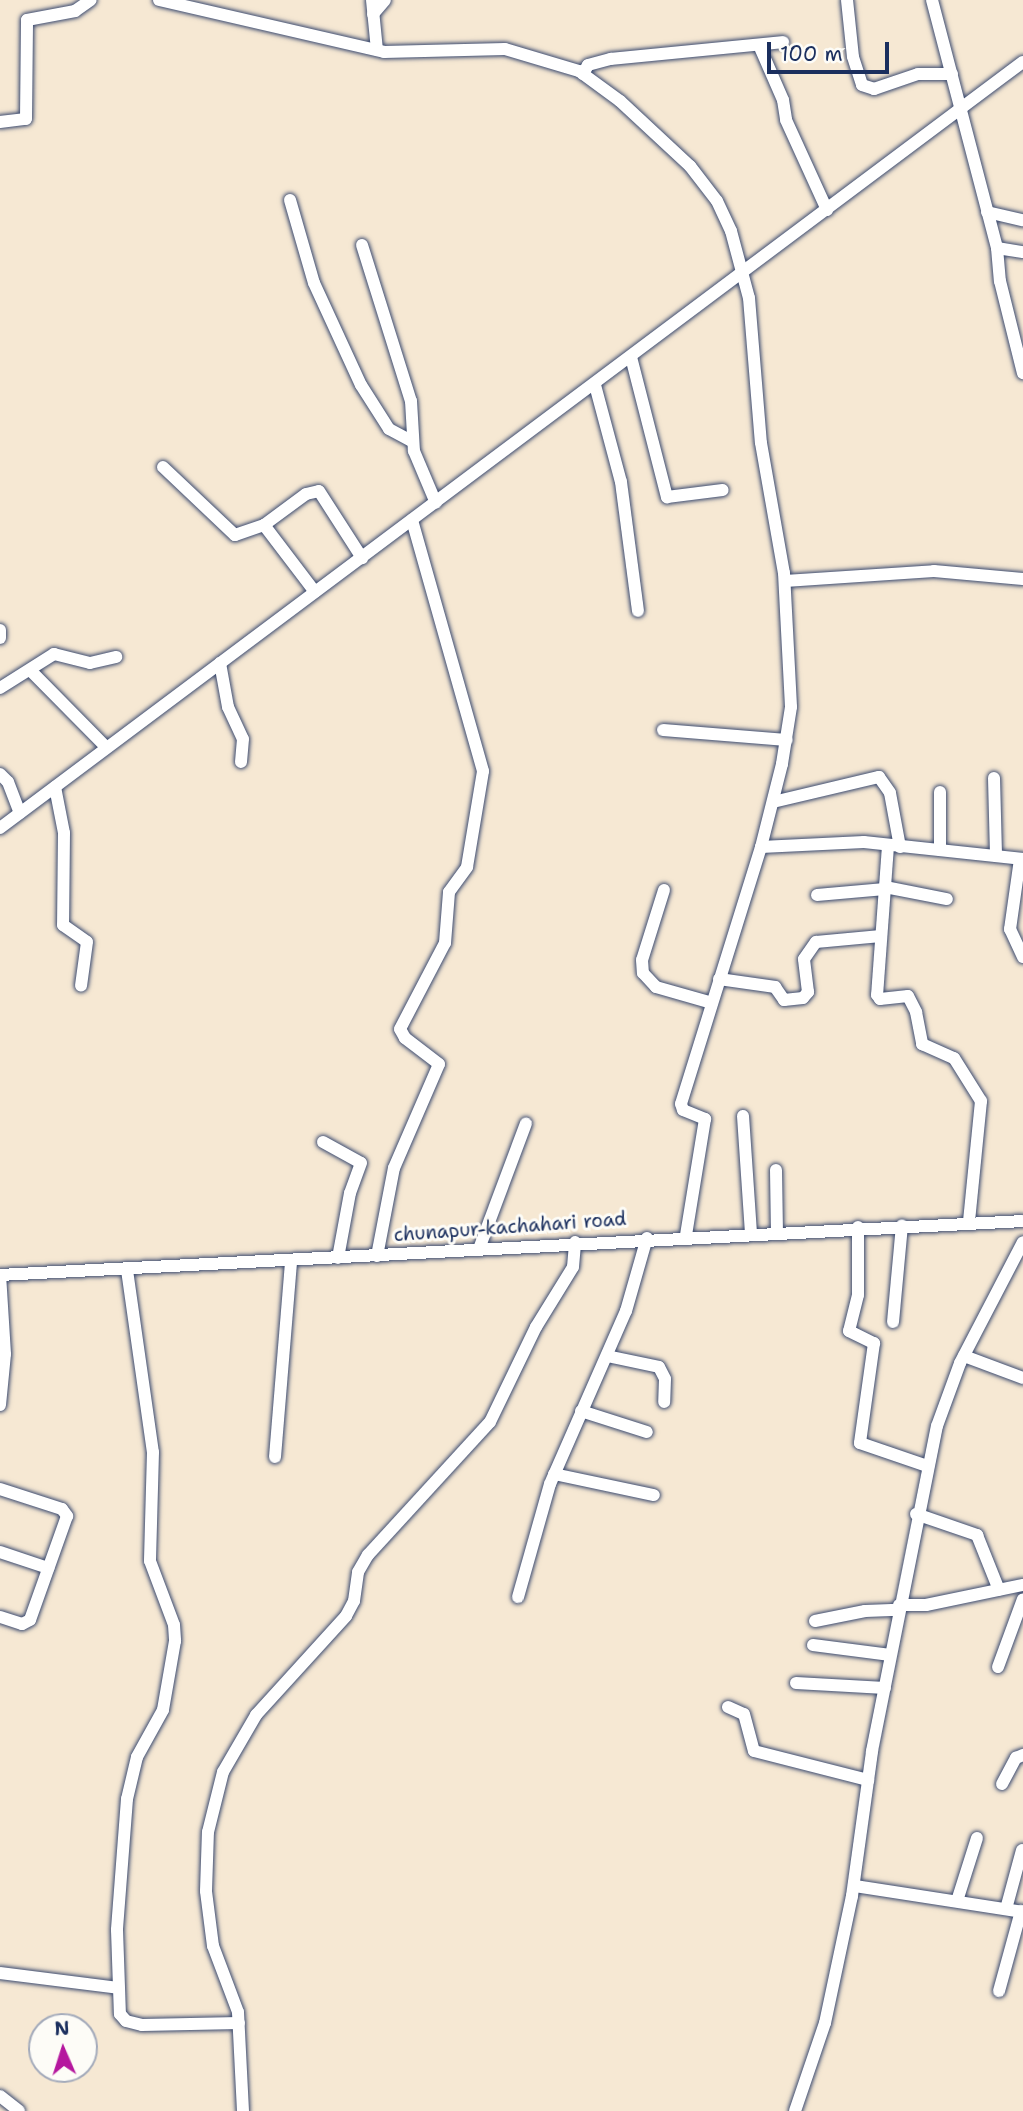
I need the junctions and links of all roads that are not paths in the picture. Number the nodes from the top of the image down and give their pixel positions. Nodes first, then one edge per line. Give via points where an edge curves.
1 (91, 0) edge
2 (159, 0) edge
3 (385, 0) edge
4 (847, 0) edge
5 (932, 0) edge
6 (372, 7) edge
7 (783, 42) dead end
8 (759, 45) junction
9 (377, 50) junction
10 (1023, 62) edge
11 (583, 74) junction
12 (952, 74) junction
13 (959, 108) junction
14 (0, 122) edge
15 (290, 200) dead end
16 (827, 210) junction
17 (987, 212) junction
18 (1023, 220) edge
19 (362, 246) dead end
20 (997, 248) junction
21 (1023, 252) edge
22 (744, 271) junction
23 (631, 357) junction
24 (1023, 373) edge
25 (595, 385) junction
26 (413, 442) junction
27 (163, 467) dead end
28 (723, 490) dead end
29 (436, 503) junction
30 (412, 520) junction
31 (264, 525) junction
32 (362, 558) junction
33 (1023, 579) edge
34 (785, 581) junction
35 (315, 593) junction
36 (638, 611) dead end
37 (0, 630) edge
38 (0, 638) edge
39 (116, 657) dead end
40 (220, 663) junction
41 (30, 670) junction
42 (0, 688) edge
43 (663, 730) dead end
44 (787, 740) junction
45 (106, 747) junction
46 (241, 762) dead end
47 (0, 774) edge
48 (994, 778) dead end
49 (55, 787) junction
50 (940, 792) dead end
51 (773, 802) junction
52 (20, 813) junction
53 (0, 828) edge
54 (894, 846) junction
55 (761, 847) junction
56 (940, 850) junction
57 (996, 856) junction
58 (1021, 859) edge
59 (885, 888) junction
60 (664, 890) dead end
61 (817, 895) dead end
62 (947, 899) dead end
63 (881, 936) junction
64 (1023, 957) edge
65 (719, 979) junction
66 (81, 986) dead end
67 (712, 1003) junction
68 (743, 1116) dead end
69 (526, 1123) dead end
70 (323, 1142) dead end
71 (776, 1170) dead end
72 (1023, 1221) edge
73 (969, 1222) junction
74 (902, 1224) junction
75 (858, 1227) junction
76 (777, 1231) junction
77 (751, 1232) junction
78 (686, 1235) junction
79 (647, 1238) junction
80 (575, 1242) junction
81 (1023, 1242) edge
82 (478, 1249) junction
83 (377, 1256) junction
84 (338, 1258) junction
85 (291, 1261) junction
86 (127, 1270) junction
87 (0, 1275) edge
88 (893, 1322) dead end
89 (607, 1356) junction
90 (964, 1356) junction
91 (1023, 1378) edge
92 (664, 1402) dead end
93 (0, 1405) edge
94 (581, 1411) junction
95 (647, 1432) dead end
96 (275, 1457) dead end
97 (927, 1466) junction
98 (554, 1474) junction
99 (0, 1489) edge
100 (654, 1495) dead end
101 (916, 1514) junction
102 (0, 1552) edge
103 (48, 1568) junction
104 (1023, 1586) edge
105 (999, 1590) junction
106 (518, 1597) dead end
107 (1023, 1599) edge
108 (899, 1607) junction
109 (0, 1617) edge
110 (815, 1620) dead end
111 (813, 1645) dead end
112 (890, 1655) junction
113 (998, 1667) dead end
114 (796, 1684) dead end
115 (885, 1688) junction
116 (727, 1707) dead end
117 (1023, 1755) edge
118 (868, 1780) junction
119 (1002, 1784) dead end
120 (977, 1838) dead end
121 (1022, 1850) edge
122 (855, 1886) junction
123 (957, 1901) junction
124 (1006, 1909) junction
125 (1022, 1912) edge
126 (0, 1973) edge
127 (118, 1988) junction
128 (999, 1992) dead end
129 (239, 2023) junction
130 (0, 2096) edge
131 (13, 2109) edge
132 (243, 2111) edge
133 (795, 2111) edge

1 - 14 street via 75,12 27,20 26,119
2 - 9 street
3 - 6 street
4 - 12 street via 853,57 862,85 874,89 918,74
5 - 12 street
6 - 9 street
7 - 8 street
8 - 11 street via 611,59 589,65
8 - 16 street via 783,100 786,120
9 - 11 street via 412,54 505,49
10 - 13 street
11 - 22 street via 620,101 698,176 725,218
12 - 13 street
13 - 16 street
13 - 17 street
15 - 26 street via 314,283 361,385 389,429
16 - 22 street
17 - 18 street
17 - 20 street
19 - 26 street via 411,401
20 - 21 street
20 - 24 street via 1000,281
22 - 23 street
22 - 34 street via 763,457
23 - 25 street
23 - 28 street via 667,497
25 - 29 street
25 - 36 street via 621,482
26 - 29 street
27 - 31 street via 234,535
29 - 30 street
30 - 32 street
30 - 83 street via 483,771 467,867 449,890 442,951 400,1029 439,1064 398,1153
31 - 32 street via 316,490
31 - 35 street
32 - 35 street
33 - 34 street via 933,571
34 - 44 street
35 - 40 street
37 - 38 street
39 - 41 street via 90,663 57,654
40 - 45 street
40 - 46 street via 228,707 243,739
41 - 42 street
41 - 45 street
43 - 44 street
44 - 51 street
45 - 49 street
47 - 52 street
48 - 57 street
49 - 52 street
49 - 66 street via 64,833 63,925 87,942
50 - 56 street
51 - 54 street via 879,777 890,793
51 - 55 street
52 - 53 street
54 - 55 street via 857,842
54 - 56 street
54 - 59 street
55 - 65 street
56 - 57 street
57 - 58 street
58 - 64 street via 1010,929
59 - 61 street
59 - 62 street
59 - 63 street
60 - 67 street via 642,960 643,973 656,987
63 - 65 street via 818,940 804,959 808,992 803,998 784,1000 775,987
63 - 73 street via 878,997 908,996 922,1044 954,1058 981,1101
65 - 67 street
67 - 78 street via 681,1104 683,1110 705,1119
68 - 77 street
69 - 82 street
70 - 84 street via 361,1163 350,1193
71 - 76 street
72 - 73 street, chunapur-kachahari road
73 - 74 street, chunapur-kachahari road
74 - 75 street, chunapur-kachahari road
74 - 88 street
75 - 76 street, chunapur-kachahari road
75 - 97 street via 858,1295 848,1329 874,1343 860,1443
76 - 77 street, chunapur-kachahari road
77 - 78 street, chunapur-kachahari road
78 - 79 street, chunapur-kachahari road
79 - 80 street, chunapur-kachahari road
79 - 89 street via 630,1300
80 - 82 street, chunapur-kachahari road
80 - 129 street via 573,1267 536,1327 490,1422 368,1555 358,1572 354,1601 346,1616 256,1714 223,1772 208,1832 206,1891 213,1947 235,1999
81 - 90 street
82 - 83 street, chunapur-kachahari road
83 - 84 street, chunapur-kachahari road
84 - 85 street, chunapur-kachahari road
85 - 86 street, chunapur-kachahari road
85 - 96 street
86 - 87 street, chunapur-kachahari road
86 - 127 street via 153,1452 150,1562 175,1641 163,1710 137,1757 129,1787 117,1930
87 - 93 street via 5,1361
89 - 92 street via 659,1367 665,1379
89 - 94 street
90 - 91 street
90 - 97 street
94 - 95 street
94 - 98 street
97 - 101 street
98 - 100 street
98 - 106 street
99 - 103 street via 66,1513
101 - 105 street via 977,1535
101 - 108 street
102 - 103 street
103 - 109 street via 29,1622
104 - 105 street
105 - 108 street
107 - 113 street
108 - 110 street
108 - 112 street
111 - 112 street
112 - 115 street
114 - 115 street
115 - 118 street
116 - 118 street via 744,1714 754,1751
117 - 119 street via 1016,1758
118 - 122 street
120 - 123 street
121 - 124 street
122 - 123 street
122 - 133 street via 825,2023
123 - 124 street
124 - 125 street
125 - 128 street
126 - 127 street
127 - 129 street via 120,2014 132,2024
129 - 132 street
130 - 131 street

